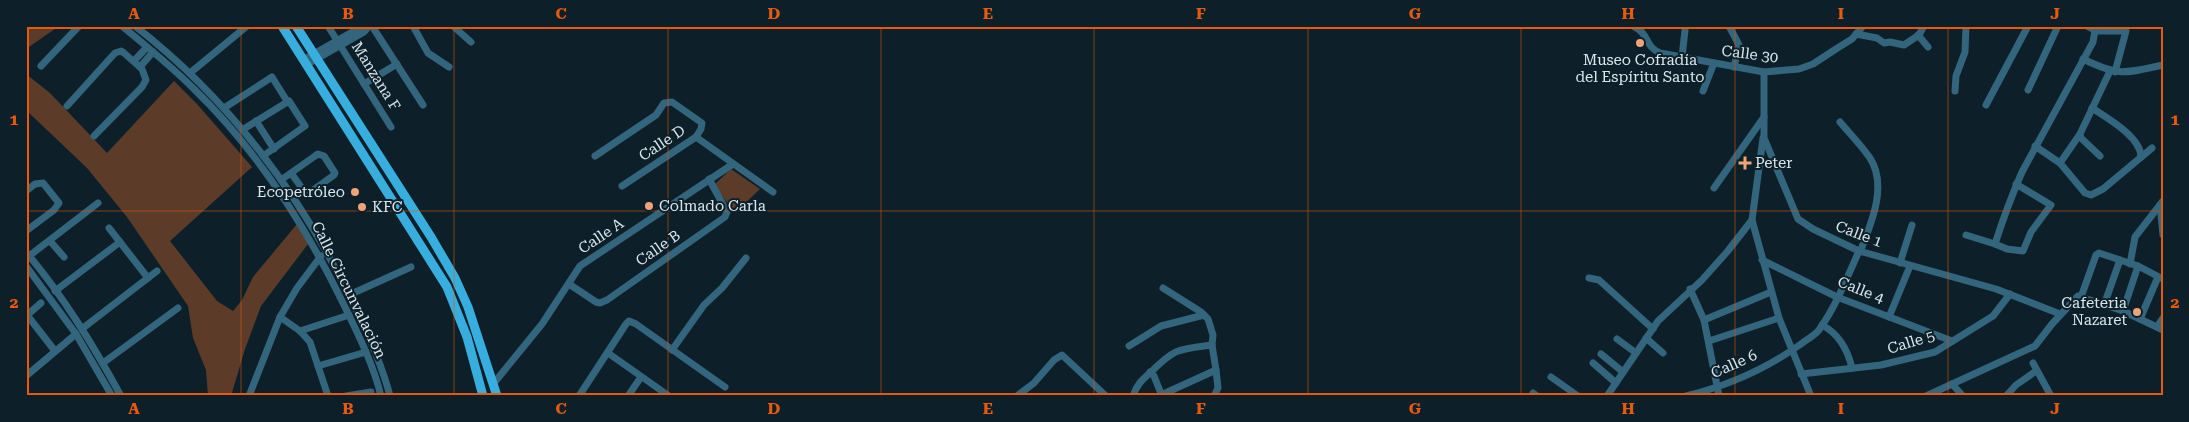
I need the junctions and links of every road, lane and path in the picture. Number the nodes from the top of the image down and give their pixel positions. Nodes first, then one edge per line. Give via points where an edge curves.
1 (79, 26) edge
2 (122, 26) edge
3 (134, 26) edge
4 (247, 26) edge
5 (282, 26) edge
6 (296, 26) edge
7 (328, 26) edge
8 (369, 26) edge
9 (413, 26) edge
10 (453, 26) edge
11 (1633, 26) edge
12 (1729, 26) edge
13 (1863, 26) edge
14 (1924, 26) edge
15 (1966, 26) edge
16 (2028, 26) edge
17 (2058, 26) edge
18 (2087, 26) edge
19 (1685, 30) dead end
20 (2095, 31) junction
21 (144, 34) junction
22 (1856, 34) junction
23 (1918, 35) junction
24 (139, 40) junction
25 (471, 42) dead end
26 (339, 43) junction
27 (1928, 47) dead end
28 (150, 49) junction
29 (315, 56) junction
30 (1682, 58) junction
31 (2083, 59) junction
32 (305, 62) junction
33 (1714, 63) junction
34 (137, 64) junction
35 (397, 64) junction
36 (2163, 65) edge
37 (41, 66) dead end
38 (449, 67) dead end
39 (1734, 67) junction
40 (2113, 71) junction
41 (1764, 72) junction
42 (190, 73) junction
43 (364, 84) junction
44 (2028, 90) dead end
45 (1702, 91) dead end
46 (1955, 91) dead end
47 (287, 100) junction
48 (423, 105) dead end
49 (1986, 105) dead end
50 (67, 106) dead end
51 (224, 108) junction
52 (2092, 108) junction
53 (1764, 117) junction
54 (256, 121) junction
55 (1840, 122) dead end
56 (391, 127) dead end
57 (242, 130) junction
58 (2080, 134) junction
59 (94, 136) dead end
60 (696, 137) junction
61 (1764, 138) junction
62 (2035, 146) junction
63 (2152, 148) dead end
64 (274, 149) junction
65 (263, 156) junction
66 (595, 156) dead end
67 (2100, 156) dead end
68 (2141, 157) junction
69 (2060, 162) junction
70 (733, 164) junction
71 (291, 173) junction
72 (709, 179) junction
73 (281, 180) junction
74 (2016, 184) junction
75 (622, 186) dead end
76 (1714, 188) dead end
77 (26, 191) edge
78 (773, 192) dead end
79 (98, 203) dead end
80 (2161, 203) edge
81 (1752, 220) junction
82 (1912, 225) dead end
83 (109, 228) dead end
84 (26, 231) edge
85 (1966, 235) dead end
86 (2163, 235) edge
87 (50, 241) junction
88 (120, 242) junction
89 (1996, 244) junction
90 (325, 249) junction
91 (1859, 251) junction
92 (28, 254) edge
93 (64, 257) dead end
94 (320, 257) junction
95 (746, 258) dead end
96 (1762, 260) junction
97 (2120, 260) junction
98 (1900, 263) junction
99 (2134, 265) junction
100 (26, 266) edge
101 (1910, 266) junction
102 (411, 267) dead end
103 (157, 271) dead end
104 (148, 278) junction
105 (1589, 278) dead end
106 (2160, 278) edge
107 (569, 284) junction
108 (1164, 288) dead end
109 (1690, 289) junction
110 (56, 290) junction
111 (1771, 292) junction
112 (2010, 294) junction
113 (49, 295) junction
114 (349, 295) junction
115 (1838, 297) junction
116 (2079, 297) junction
117 (41, 303) dead end
118 (2104, 305) junction
119 (178, 308) dead end
120 (2123, 311) junction
121 (2060, 314) junction
122 (27, 315) edge
123 (349, 315) junction
124 (1204, 315) junction
125 (280, 317) junction
126 (1889, 317) junction
127 (1778, 318) junction
128 (2163, 318) edge
129 (2140, 319) junction
130 (1704, 320) junction
131 (1822, 325) junction
132 (83, 328) junction
133 (1652, 329) junction
134 (2160, 329) edge
135 (300, 331) junction
136 (76, 334) junction
137 (1646, 338) junction
138 (1617, 339) dead end
139 (1709, 341) junction
140 (1952, 341) junction
141 (1212, 344) junction
142 (1129, 346) dead end
143 (672, 350) junction
144 (55, 351) junction
145 (1792, 351) junction
146 (366, 352) junction
147 (608, 353) junction
148 (1636, 353) junction
149 (1663, 353) dead end
150 (1601, 354) dead end
151 (2033, 362) dead end
152 (103, 363) junction
153 (1593, 363) dead end
154 (318, 366) junction
155 (1852, 368) junction
156 (1216, 370) junction
157 (2036, 371) junction
158 (1150, 372) junction
159 (1623, 372) junction
160 (1802, 374) junction
161 (26, 376) edge
162 (641, 377) junction
163 (1551, 377) dead end
164 (1616, 382) junction
165 (494, 383) junction
166 (1952, 384) junction
167 (725, 387) dead end
168 (371, 392) dead end
169 (1718, 392) edge
170 (1162, 395) edge
171 (112, 396) edge
172 (121, 396) edge
173 (249, 396) edge
174 (328, 396) edge
175 (346, 396) edge
176 (381, 396) edge
177 (390, 396) edge
178 (483, 396) edge
179 (497, 396) edge
180 (580, 396) edge
181 (628, 396) edge
182 (669, 396) edge
183 (1017, 396) edge
184 (1106, 396) edge
185 (1132, 396) edge
186 (1214, 396) edge
187 (1578, 396) edge
188 (1607, 396) edge
189 (1686, 396) edge
190 (1811, 396) edge
191 (1926, 396) edge
192 (1963, 396) edge
193 (2006, 396) edge
194 (2051, 396) edge

1 - 37 street
2 - 24 street, Calle Circunvalación
3 - 21 street, Calle Circunvalación
4 - 42 street
5 - 32 main road
6 - 29 main road
7 - 26 street, Manzana F
8 - 26 street via 364,32
8 - 35 street
9 - 38 street via 428,53
10 - 25 street
11 - 30 street, Calle 30 via 1644,33 1655,51
12 - 39 street via 1739,45
13 - 22 street, Calle 30
14 - 23 street
15 - 46 street via 1965,52 1956,76
16 - 49 street
17 - 44 street
18 - 20 street
19 - 30 street
20 - 31 street
20 - 40 street via 2126,31
21 - 24 street
21 - 42 street, Calle Circunvalación
22 - 23 street via 1878,38 1884,43 1904,45
22 - 41 street, Calle 30 via 1813,64 1799,69
23 - 27 street
24 - 28 street, Calle Circunvalación
26 - 29 street
26 - 43 street, Manzana F
28 - 34 street
28 - 94 street, Calle Circunvalación via 194,89 253,156 283,196
29 - 32 street
29 - 165 main road via 455,278
30 - 33 street, Calle 30
31 - 40 street
31 - 62 street
32 - 178 main road via 447,287 467,337
33 - 39 street, Calle 30
33 - 45 street
34 - 50 street via 121,51 115,53
34 - 59 street via 146,80 142,87
35 - 43 street
35 - 48 street
36 - 40 street via 2137,71
39 - 41 street, Calle 30
40 - 52 street
41 - 53 street, Calle 1
42 - 51 street, Calle Circunvalación
43 - 56 street, Manzana F
47 - 51 street via 272,78
47 - 54 street
47 - 64 street via 304,126
51 - 57 street, Calle Circunvalación
52 - 58 street
52 - 68 street via 2134,140 2140,147
53 - 61 street, Calle 1
53 - 76 street
54 - 57 street
54 - 64 street
55 - 91 street, Calle 6 via 1870,158 1878,179 1873,217
57 - 65 street, Calle Circunvalación
58 - 67 street
58 - 69 street
60 - 66 street, Calle D via 702,123 668,102 651,118
60 - 70 street
60 - 75 street, Calle D
61 - 81 street
61 - 91 street, Calle 1 via 1796,217
62 - 69 street
62 - 74 street
63 - 68 street
64 - 65 street
65 - 73 street, Calle Circunvalación
68 - 69 street via 2091,195 2085,193
70 - 72 street, Calle A
70 - 78 street
71 - 71 street via 318,154 324,156 335,173 309,193
71 - 73 street
72 - 107 street, Calle A via 585,262
72 - 107 street, Calle B via 727,212 725,217 607,300 596,302
73 - 90 street, Calle Circunvalación
74 - 89 street
74 - 89 street via 2051,206 2032,230 2024,250 2007,249
77 - 84 street via 35,184 43,183 59,202 54,210
79 - 87 street
80 - 86 street
80 - 99 street via 2135,237
81 - 96 street
81 - 109 street via 1702,280
82 - 98 street
83 - 88 street
85 - 89 street
87 - 92 street
87 - 93 street
88 - 104 street
88 - 110 street
90 - 94 street
90 - 114 street, Calle Circunvalación
91 - 98 street, Calle 1
91 - 115 street, Calle 6
92 - 110 street
94 - 123 street, Calle Circunvalación
94 - 125 street
95 - 143 street via 704,305
96 - 111 street
96 - 115 street, Calle 4
97 - 99 street
97 - 116 street via 2099,253
97 - 118 street
98 - 101 street, Calle 1
99 - 106 street
99 - 120 street
100 - 113 street
101 - 112 street, Calle 1
101 - 126 street
102 - 114 street
103 - 104 street
104 - 132 street
105 - 133 street via 1598,280
106 - 129 street
107 - 165 street, Calle A via 542,324
108 - 124 street
109 - 130 street
109 - 133 street
110 - 113 street
110 - 132 street
111 - 127 street
111 - 130 street
112 - 121 street, Calle 1
112 - 140 street, Calle 5 via 1993,316
113 - 136 street
114 - 177 street, Calle Circunvalación via 372,342
115 - 126 street, Calle 4
115 - 131 street, Calle 6
116 - 118 street
116 - 121 street
117 - 122 street
118 - 120 street
119 - 152 street
120 - 129 street
121 - 166 street via 2035,346
122 - 144 street
123 - 135 street
123 - 146 street, Calle Circunvalación
124 - 141 street via 1210,324
124 - 142 street via 1161,326
125 - 135 street
125 - 173 street
126 - 140 street, Calle 4
127 - 139 street
127 - 145 street
128 - 134 street
129 - 134 street
130 - 139 street
131 - 145 street, Calle 6
131 - 155 street via 1842,343
132 - 152 street
133 - 137 street
135 - 154 street via 310,342
136 - 144 street
136 - 171 street
137 - 148 street
137 - 149 street
138 - 148 street
139 - 169 street
140 - 155 street, Calle 5 via 1935,352 1907,360
141 - 156 street
141 - 158 street via 1177,350
143 - 147 street via 630,321
143 - 167 street
144 - 161 street
145 - 160 street
145 - 169 street, Calle 6
146 - 154 street
146 - 176 street, Calle Circunvalación
147 - 162 street
147 - 180 street
148 - 159 street
150 - 159 street
151 - 157 street
152 - 172 street
153 - 164 street
154 - 174 street
155 - 160 street, Calle 5
156 - 170 street
156 - 186 street via 1218,388
157 - 193 street
157 - 194 street
158 - 170 street
158 - 185 street via 1139,381
159 - 164 street
160 - 190 street
162 - 181 street
162 - 182 street
163 - 187 street
164 - 188 street
165 - 179 main road
166 - 191 street
166 - 192 street
168 - 175 street
169 - 189 street, Calle 6
183 - 184 street via 1062,355

